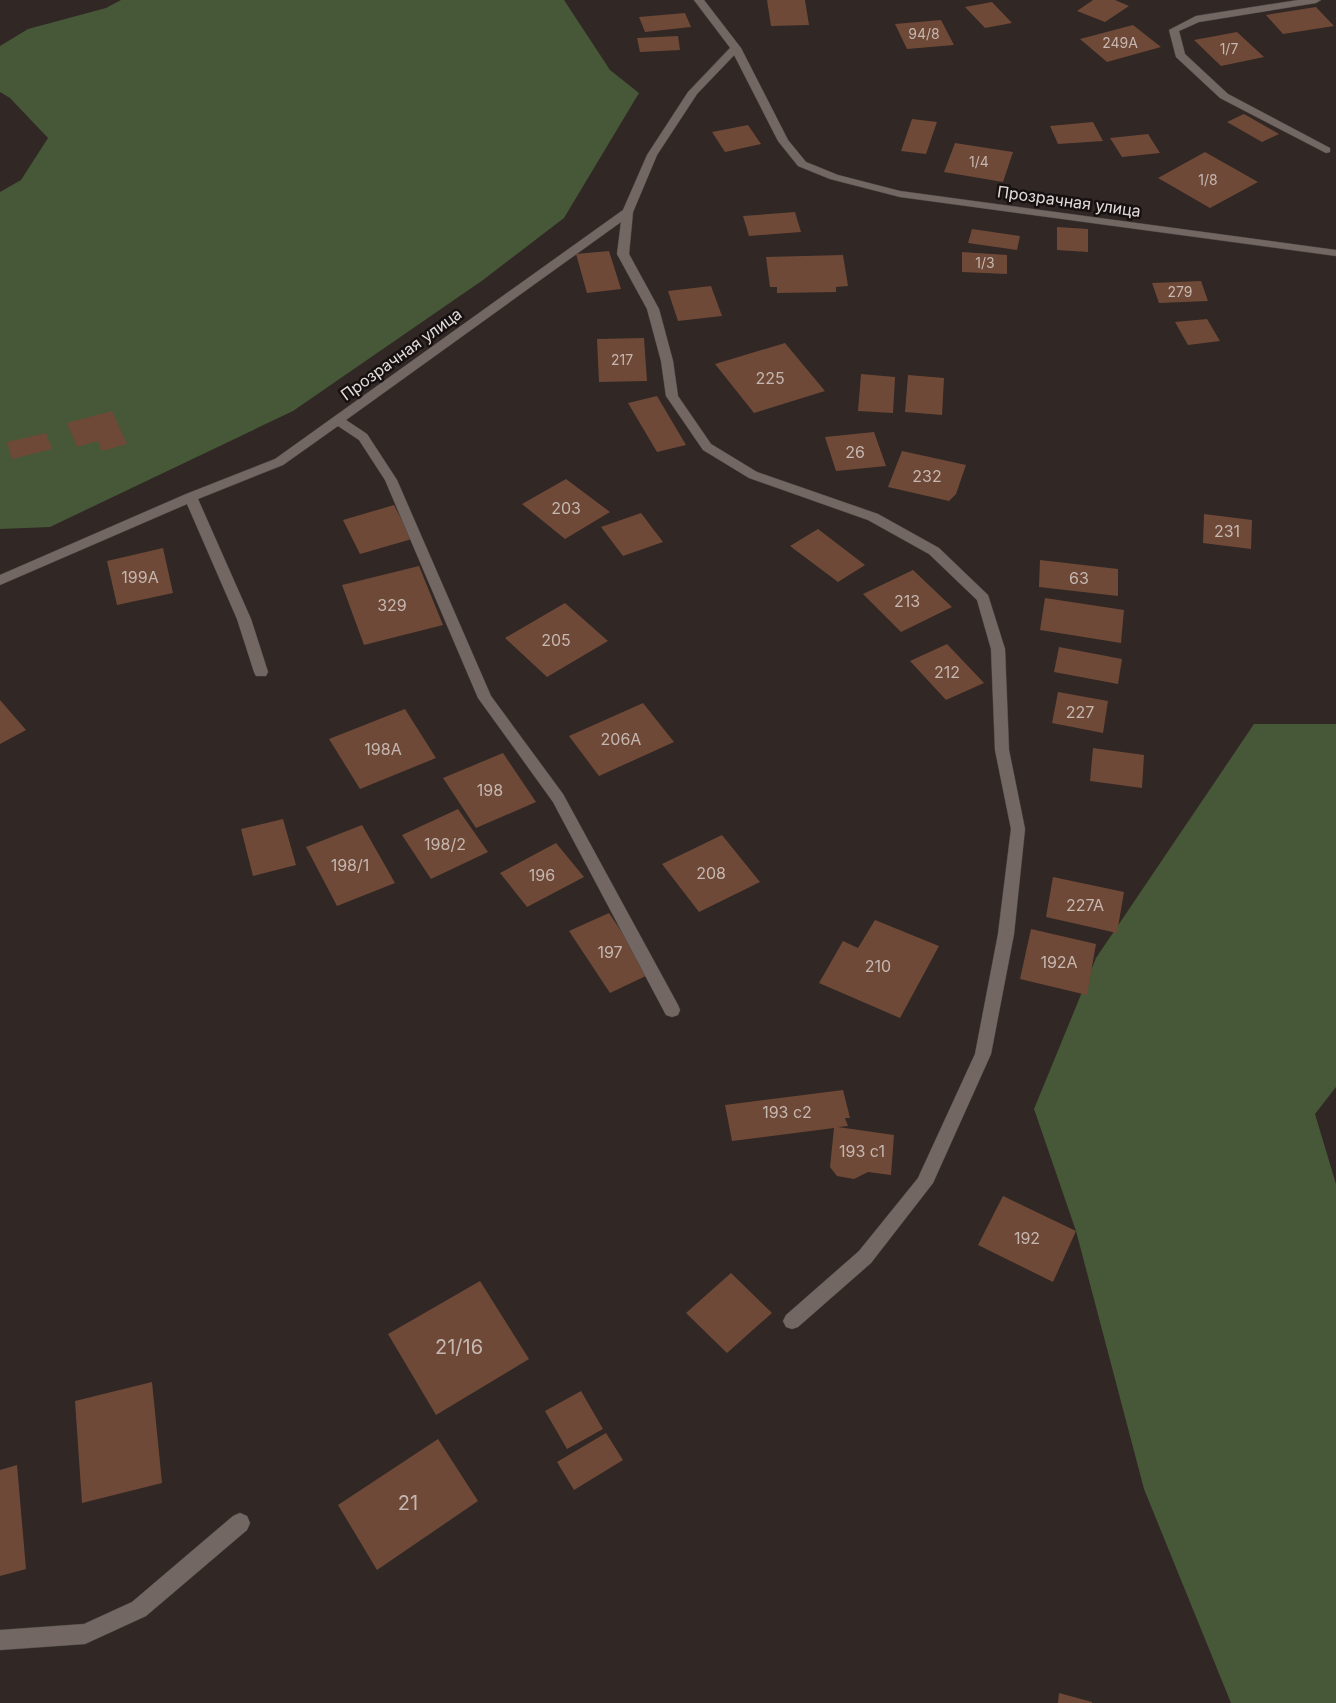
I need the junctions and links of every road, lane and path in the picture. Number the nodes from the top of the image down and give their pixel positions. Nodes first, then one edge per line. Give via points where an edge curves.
1 (699, 0) edge
2 (1316, 0) edge
3 (736, 48) junction
4 (1326, 150) dead end
5 (628, 212) junction
6 (1336, 253) edge
7 (339, 420) junction
8 (191, 497) junction
9 (0, 580) edge
10 (261, 672) dead end
11 (672, 1010) dead end
12 (792, 1321) dead end
13 (240, 1523) dead end
14 (0, 1640) edge

1 - 3 street
2 - 4 street via 1196,19 1174,30 1180,55 1224,96
3 - 5 street via 687,101 652,155
3 - 6 street, Прозрачная улица via 783,141 802,164 834,177 900,194
5 - 7 street, Прозрачная улица
5 - 12 street via 623,254 653,309 672,396 707,447 753,475 873,517 934,551 983,598 998,649 1002,750 1018,829 1006,934 982,1054 924,1183 865,1257
7 - 8 street, Прозрачная улица via 279,462
7 - 11 street via 363,437 391,480 485,698 558,798
8 - 9 street, Прозрачная улица
8 - 10 street via 244,619
13 - 14 street via 139,1609 86,1634

